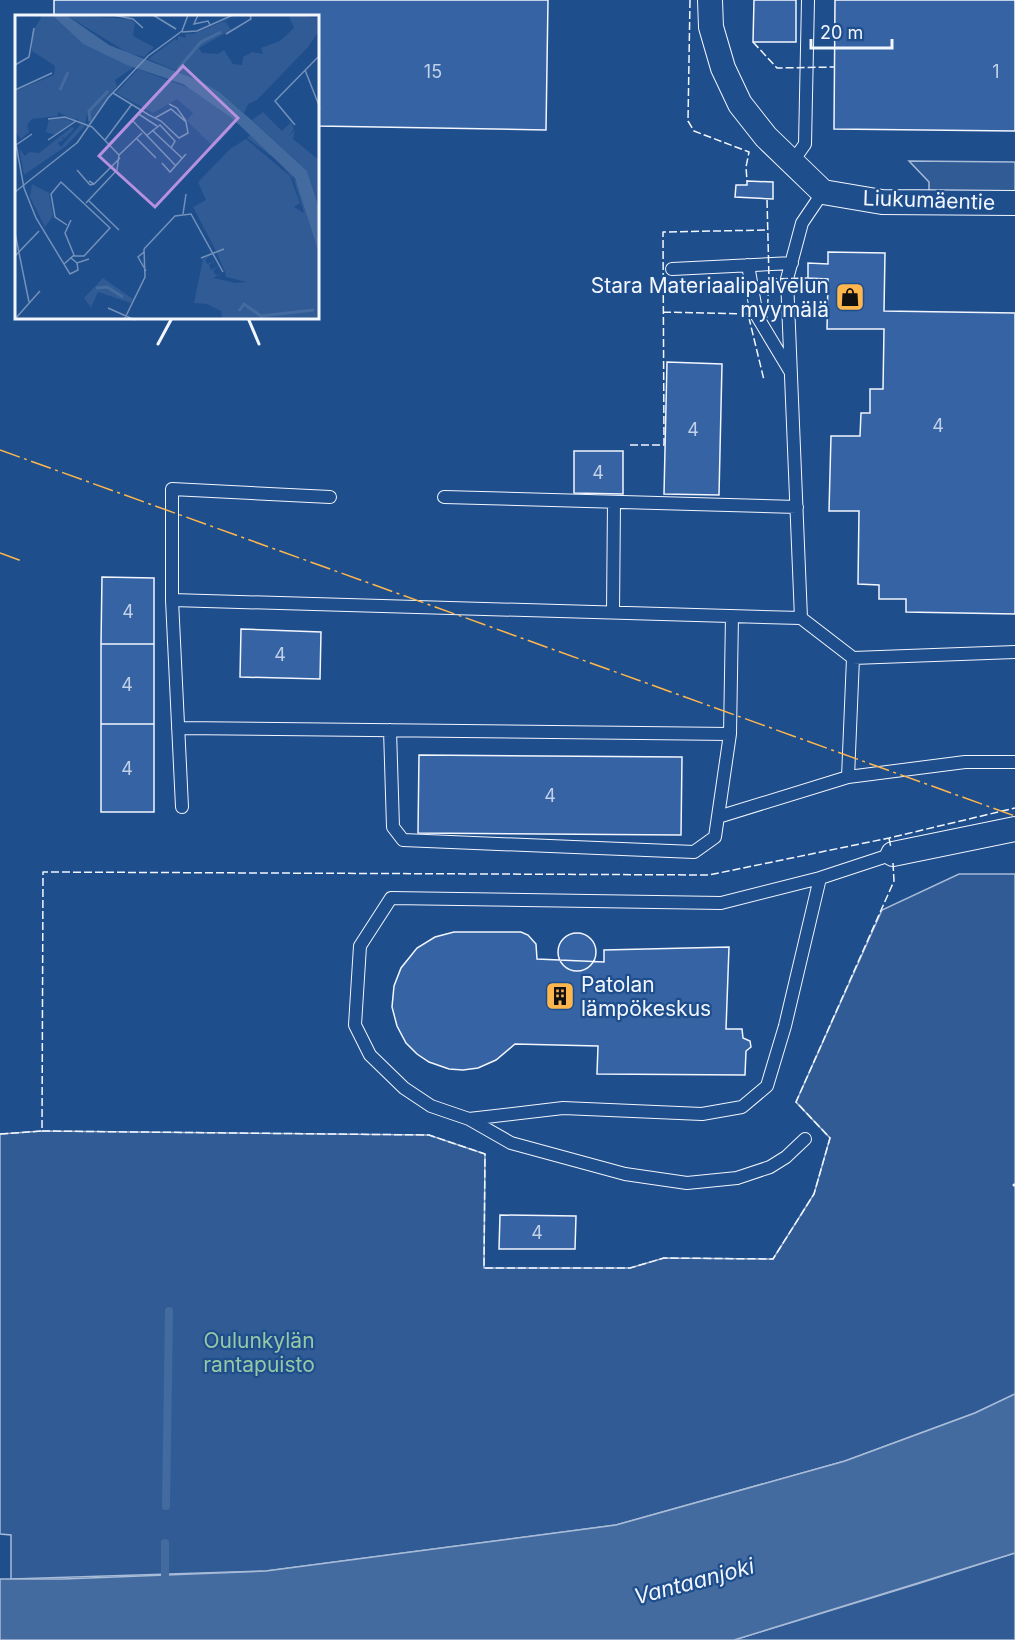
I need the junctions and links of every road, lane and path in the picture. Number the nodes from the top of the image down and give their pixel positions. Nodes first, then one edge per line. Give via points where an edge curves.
1 (710, 0) edge
2 (808, 0) edge
3 (791, 164) junction
4 (823, 192) junction
5 (1015, 203) edge
6 (792, 263) junction
7 (748, 265) junction
8 (672, 269) dead end
9 (791, 373) junction
10 (330, 497) dead end
11 (444, 497) dead end
12 (614, 502) junction
13 (797, 507) junction
14 (172, 600) junction
15 (613, 612) junction
16 (732, 616) junction
17 (801, 618) junction
18 (1015, 652) edge
19 (853, 658) junction
20 (178, 728) junction
21 (390, 730) junction
22 (730, 734) junction
23 (1015, 762) edge
24 (848, 777) junction
25 (182, 807) dead end
26 (718, 817) junction
27 (1015, 829) edge
28 (892, 854) joint
29 (820, 878) junction
30 (469, 1119) junction
31 (806, 1139) dead end

1 - 3 street via 711,27 723,68 740,104
2 - 3 lane via 805,144
3 - 4 street
4 - 5 street, Liukumäentie via 882,202
4 - 6 lane via 802,223
6 - 7 lane
6 - 9 lane via 787,279
7 - 8 lane
7 - 9 lane via 758,316
9 - 13 lane
10 - 14 lane via 172,489
11 - 12 lane
12 - 13 lane
12 - 15 lane
13 - 17 lane
14 - 15 lane
14 - 20 lane
15 - 16 lane
16 - 17 lane
16 - 22 lane
17 - 19 lane
18 - 19 lane
19 - 24 lane
20 - 21 lane
20 - 25 lane
21 - 22 lane
21 - 26 lane via 393,827 403,840 694,852 716,837
22 - 26 lane
23 - 24 lane via 965,762
24 - 26 lane
27 - 28 street
28 - 29 lane
29 - 30 lane via 767,1086 742,1107 702,1114 563,1108
29 - 30 lane via 720,903 391,898 360,946 355,1025 370,1055 404,1088 431,1106
30 - 31 lane via 511,1143 625,1174 687,1183 737,1178 770,1167

